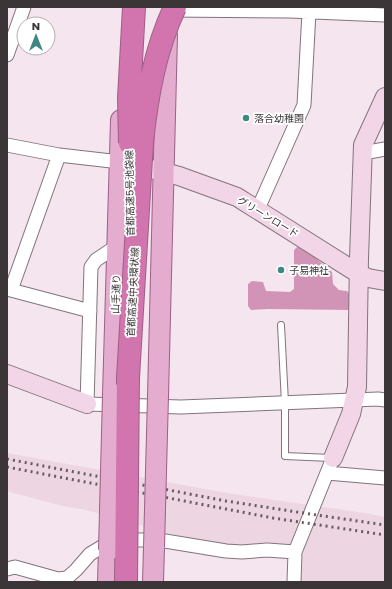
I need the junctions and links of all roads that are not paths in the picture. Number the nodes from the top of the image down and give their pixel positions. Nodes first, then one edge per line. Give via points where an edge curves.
1 (24, 7) edge
2 (124, 7) edge
3 (132, 7) edge
4 (172, 8) edge
5 (290, 9) edge
6 (309, 12) junction
7 (385, 15) edge
8 (7, 55) edge
9 (385, 97) edge
10 (7, 145) edge
11 (385, 149) edge
12 (363, 153) junction
13 (59, 155) junction
14 (120, 162) junction
15 (164, 172) junction
16 (258, 211) junction
17 (117, 246) junction
18 (359, 274) junction
19 (385, 280) edge
20 (9, 289) edge
21 (90, 311) junction
22 (282, 326) dead end
23 (7, 374) edge
24 (132, 378) junction
25 (355, 400) junction
26 (385, 400) edge
27 (285, 403) junction
28 (87, 404) junction
29 (330, 466) junction
30 (385, 478) edge
31 (295, 552) junction
32 (7, 569) edge
33 (108, 582) edge
34 (126, 582) edge
35 (132, 582) edge
36 (153, 582) edge
37 (294, 582) edge

1 - 8 street
2 - 14 main road, 山手通り
3 - 24 highway, 首都高速5号池袋線, bridge via 127,98 126,215
4 - 5 street
4 - 15 main road
4 - 24 highway, 首都高速中央環状線, bridge via 148,92 145,116 138,199
5 - 6 street
6 - 7 street
6 - 16 street via 304,105
9 - 12 street via 363,145
10 - 13 street
11 - 12 street
12 - 18 street
13 - 14 street
13 - 20 street
14 - 15 street, グリーンロード
14 - 17 main road, 山手通り
15 - 16 street, グリーンロード via 237,197
15 - 36 main road, bridge
16 - 18 street, グリーンロード
17 - 21 street via 96,260 91,267
17 - 33 main road, 山手通り, bridge
18 - 19 street, グリーンロード
18 - 25 street
20 - 21 street
21 - 28 street
22 - 27 lane
23 - 28 street
24 - 34 highway, 首都高速中央環状線, bridge
24 - 35 highway, 首都高速中央環状線
25 - 26 street
25 - 27 street
25 - 29 street
27 - 28 street via 181,407
27 - 29 lane via 285,456
29 - 30 street
29 - 31 street
31 - 32 street via 226,551 159,540 113,540 90,554 67,578 58,579 15,567
31 - 37 street

